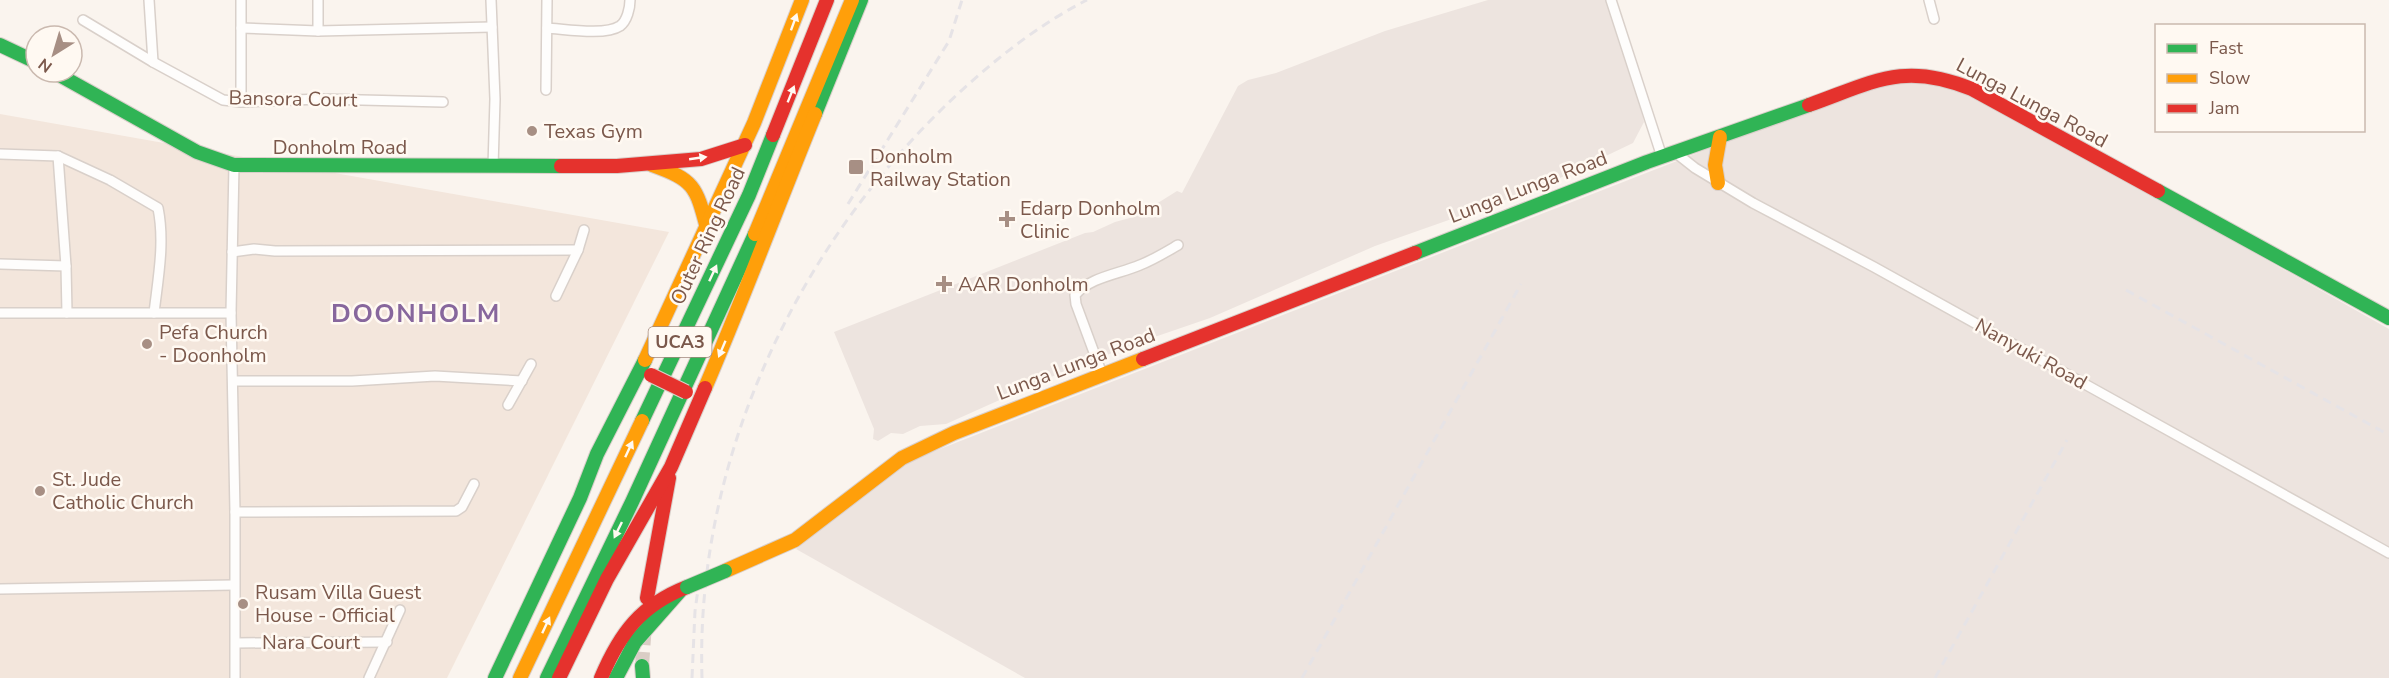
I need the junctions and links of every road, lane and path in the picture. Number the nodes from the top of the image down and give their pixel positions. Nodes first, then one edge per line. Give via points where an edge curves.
1 (149, 0) edge
2 (241, 0) edge
3 (318, 0) edge
4 (491, 0) edge
5 (547, 0) edge
6 (630, 0) edge
7 (802, 0) edge
8 (827, 0) edge
9 (852, 0) edge
10 (861, 0) edge
11 (1611, 0) edge
12 (1929, 0) edge
13 (1934, 19) dead end
14 (83, 20) dead end
15 (492, 27) junction
16 (241, 28) junction
17 (547, 28) junction
18 (318, 31) junction
19 (0, 45) edge
20 (24, 56) edge
21 (153, 62) junction
22 (75, 84) edge
23 (546, 90) dead end
24 (241, 102) junction
25 (443, 102) dead end
26 (1720, 137) junction
27 (745, 145) junction
28 (1676, 153) junction
29 (0, 154) edge
30 (58, 156) junction
31 (1662, 157) junction
32 (234, 165) junction
33 (650, 165) junction
34 (493, 167) junction
35 (1718, 183) junction
36 (707, 228) junction
37 (584, 230) dead end
38 (1178, 245) dead end
39 (578, 250) junction
40 (232, 252) junction
41 (0, 264) edge
42 (66, 266) junction
43 (556, 296) dead end
44 (0, 313) edge
45 (67, 313) junction
46 (154, 313) junction
47 (231, 313) junction
48 (2389, 318) edge
49 (531, 364) dead end
50 (645, 373) junction
51 (1102, 374) junction
52 (233, 381) junction
53 (522, 381) junction
54 (699, 399) junction
55 (508, 405) dead end
56 (671, 467) junction
57 (474, 484) dead end
58 (235, 512) junction
59 (2389, 553) edge
60 (234, 585) junction
61 (685, 587) junction
62 (0, 589) edge
63 (647, 598) dead end
64 (400, 610) dead end
65 (387, 642) junction
66 (236, 643) junction
67 (235, 678) edge
68 (369, 678) edge
69 (495, 678) edge
70 (520, 678) edge
71 (547, 678) edge
72 (559, 678) edge
73 (601, 678) edge
74 (616, 678) edge

1 - 21 street
2 - 16 street
3 - 18 street
4 - 15 street
5 - 17 street
6 - 17 street via 624,22 618,28
27 -> 7 main road, UCA3
70 -> 8 main road, Outer Ring Road / UCA3 via 749,195
9 -> 71 main road, UCA3 via 772,198
10 -> 54 main road, UCA3 via 739,310
11 - 31 street
12 - 13 street
14 - 21 street, Bansora Court
15 - 18 street
15 - 34 street
16 - 18 street
16 - 24 street
17 - 23 street
19 - 20 main road
21 - 24 street, Bansora Court via 223,100
22 - 32 main road, Donholm Road via 197,152
24 - 25 street, Bansora Court
26 - 28 main road, Lunga Lunga Road
26 - 35 main road via 1715,165
26 - 48 main road, Lunga Lunga Road via 1890,76 1916,73 1942,77 1972,89
33 -> 27 main road via 701,159
27 - 36 main road, Outer Ring Road / UCA3
28 - 31 main road, Lunga Lunga Road
28 - 35 street, Nanyuki Road
29 - 30 street
30 - 42 street
30 - 46 street via 158,208 161,250
31 - 51 main road, Lunga Lunga Road
32 - 34 main road, Donholm Road
32 - 40 street
33 - 34 main road, Donholm Road
33 - 36 main road via 678,174 693,185
35 - 59 street, Nanyuki Road
36 - 50 main road, Outer Ring Road / UCA3 via 673,295
37 - 39 street
38 - 51 street via 1141,265 1099,279 1075,295
39 - 40 street
39 - 43 street
40 - 47 street
41 - 42 street
42 - 45 street
44 - 45 street
45 - 46 street
46 - 47 street
47 - 52 street
49 - 53 street
50 - 54 main road, bridge
50 - 69 main road, Outer Ring Road / UCA3 via 597,454
51 - 61 main road, Lunga Lunga Road, bridge via 902,458 795,540
52 - 53 street via 435,376
52 - 58 street
53 - 55 street
54 - 56 main road, UCA3
56 - 63 main road
56 - 72 main road, UCA3 via 607,579
57 - 58 street via 456,511
58 - 60 street
60 - 62 street
60 - 66 street
61 - 73 main road, Lunga Lunga Road via 668,592 635,619 619,639
61 - 74 main road, Lunga Lunga Road via 632,645
64 - 65 street
65 - 66 street, Nara Court
65 - 68 street
66 - 67 street

